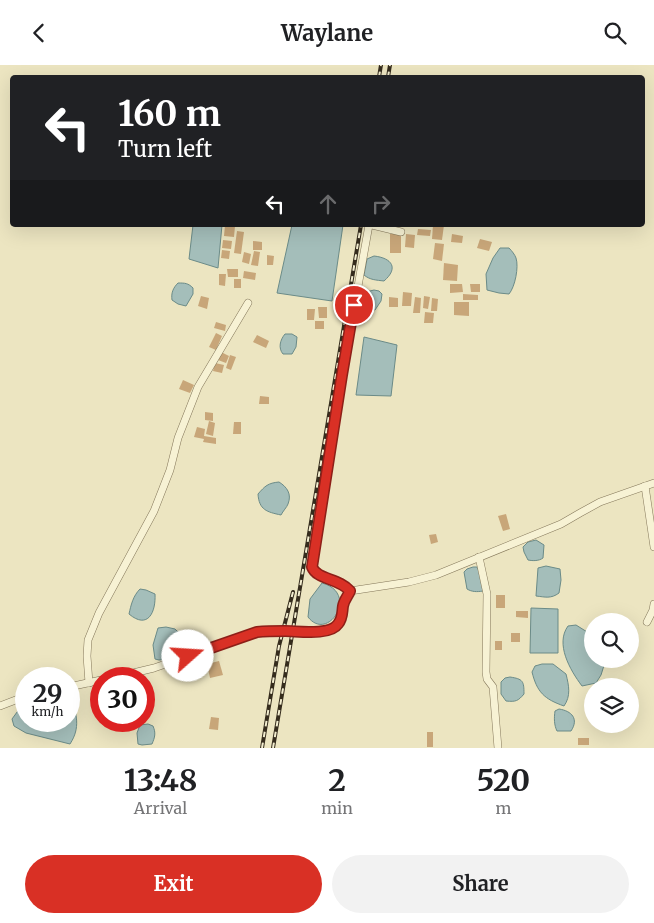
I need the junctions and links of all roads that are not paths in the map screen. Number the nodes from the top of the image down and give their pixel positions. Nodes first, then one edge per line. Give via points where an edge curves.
1 (370, 227) edge
2 (379, 227) edge
3 (402, 232) dead end
4 (248, 303) dead end
5 (654, 483) edge
6 (645, 486) junction
7 (654, 547) edge
8 (479, 557) junction
9 (350, 591) junction
10 (654, 604) edge
11 (647, 622) dead end
12 (155, 668) edge
13 (89, 683) joint
14 (80, 685) edge
15 (15, 701) edge
16 (0, 706) edge
17 (498, 748) edge

1 - 9 street via 342,375 312,567 318,575 346,586
2 - 3 street
4 - 13 street via 198,387 154,511 99,613 88,640
5 - 6 street
6 - 7 street
6 - 8 street via 600,502 561,524
8 - 9 street via 410,582
8 - 17 street via 486,594 486,672 493,687
9 - 12 street via 340,623 330,631 257,632
10 - 11 street
13 - 14 street
15 - 16 street

